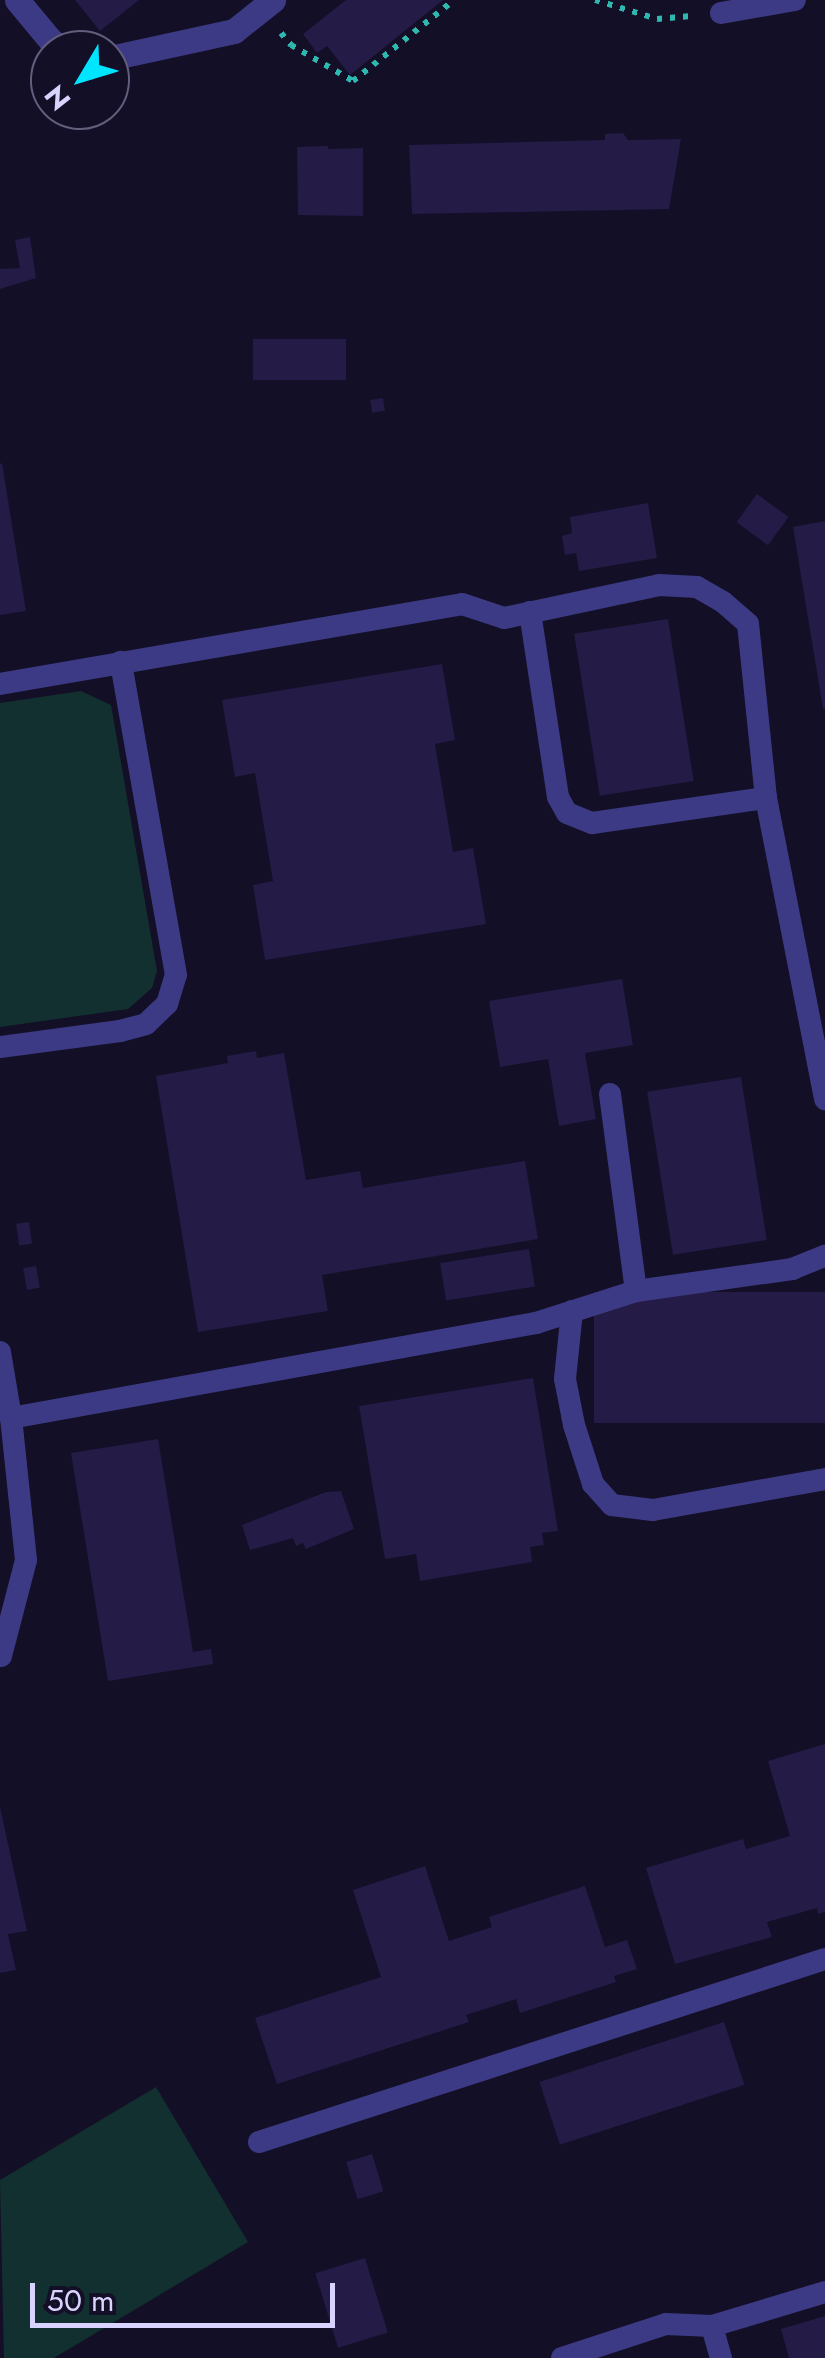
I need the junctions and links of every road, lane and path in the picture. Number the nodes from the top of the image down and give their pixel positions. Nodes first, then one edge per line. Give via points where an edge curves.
1 (17, 0) edge
2 (454, 0) edge
3 (595, 0) edge
4 (795, 0) edge
5 (267, 5) edge
6 (721, 14) joint
7 (42, 30) edge
8 (130, 54) edge
9 (530, 612) junction
10 (121, 662) junction
11 (0, 684) edge
12 (766, 798) junction
13 (0, 1047) edge
14 (610, 1094) dead end
15 (825, 1099) edge
16 (825, 1256) edge
17 (636, 1292) junction
18 (572, 1311) junction
19 (0, 1352) edge
20 (11, 1418) junction
21 (825, 1479) edge
22 (1, 1656) edge
23 (825, 1959) edge
24 (259, 2142) dead end
25 (825, 2292) edge
26 (712, 2326) junction
27 (562, 2358) edge
28 (721, 2358) edge

1 - 7 street
2 - 5 path via 352,81 291,45
3 - 6 path via 657,19
4 - 6 lane
5 - 8 street via 234,31
9 - 10 lane via 504,618 462,604
9 - 12 lane via 558,798 568,813 592,822
9 - 12 lane via 660,585 697,588 724,602 748,624
10 - 11 lane
10 - 13 lane via 176,974 166,1004 146,1024
12 - 15 lane
14 - 17 lane
16 - 17 lane via 792,1269
17 - 18 lane
18 - 20 lane via 536,1323
18 - 21 lane via 566,1379 574,1425 593,1484 612,1505 653,1510
19 - 20 lane
20 - 22 lane via 26,1560
23 - 24 lane
25 - 26 lane
26 - 27 lane via 666,2324
26 - 28 lane

